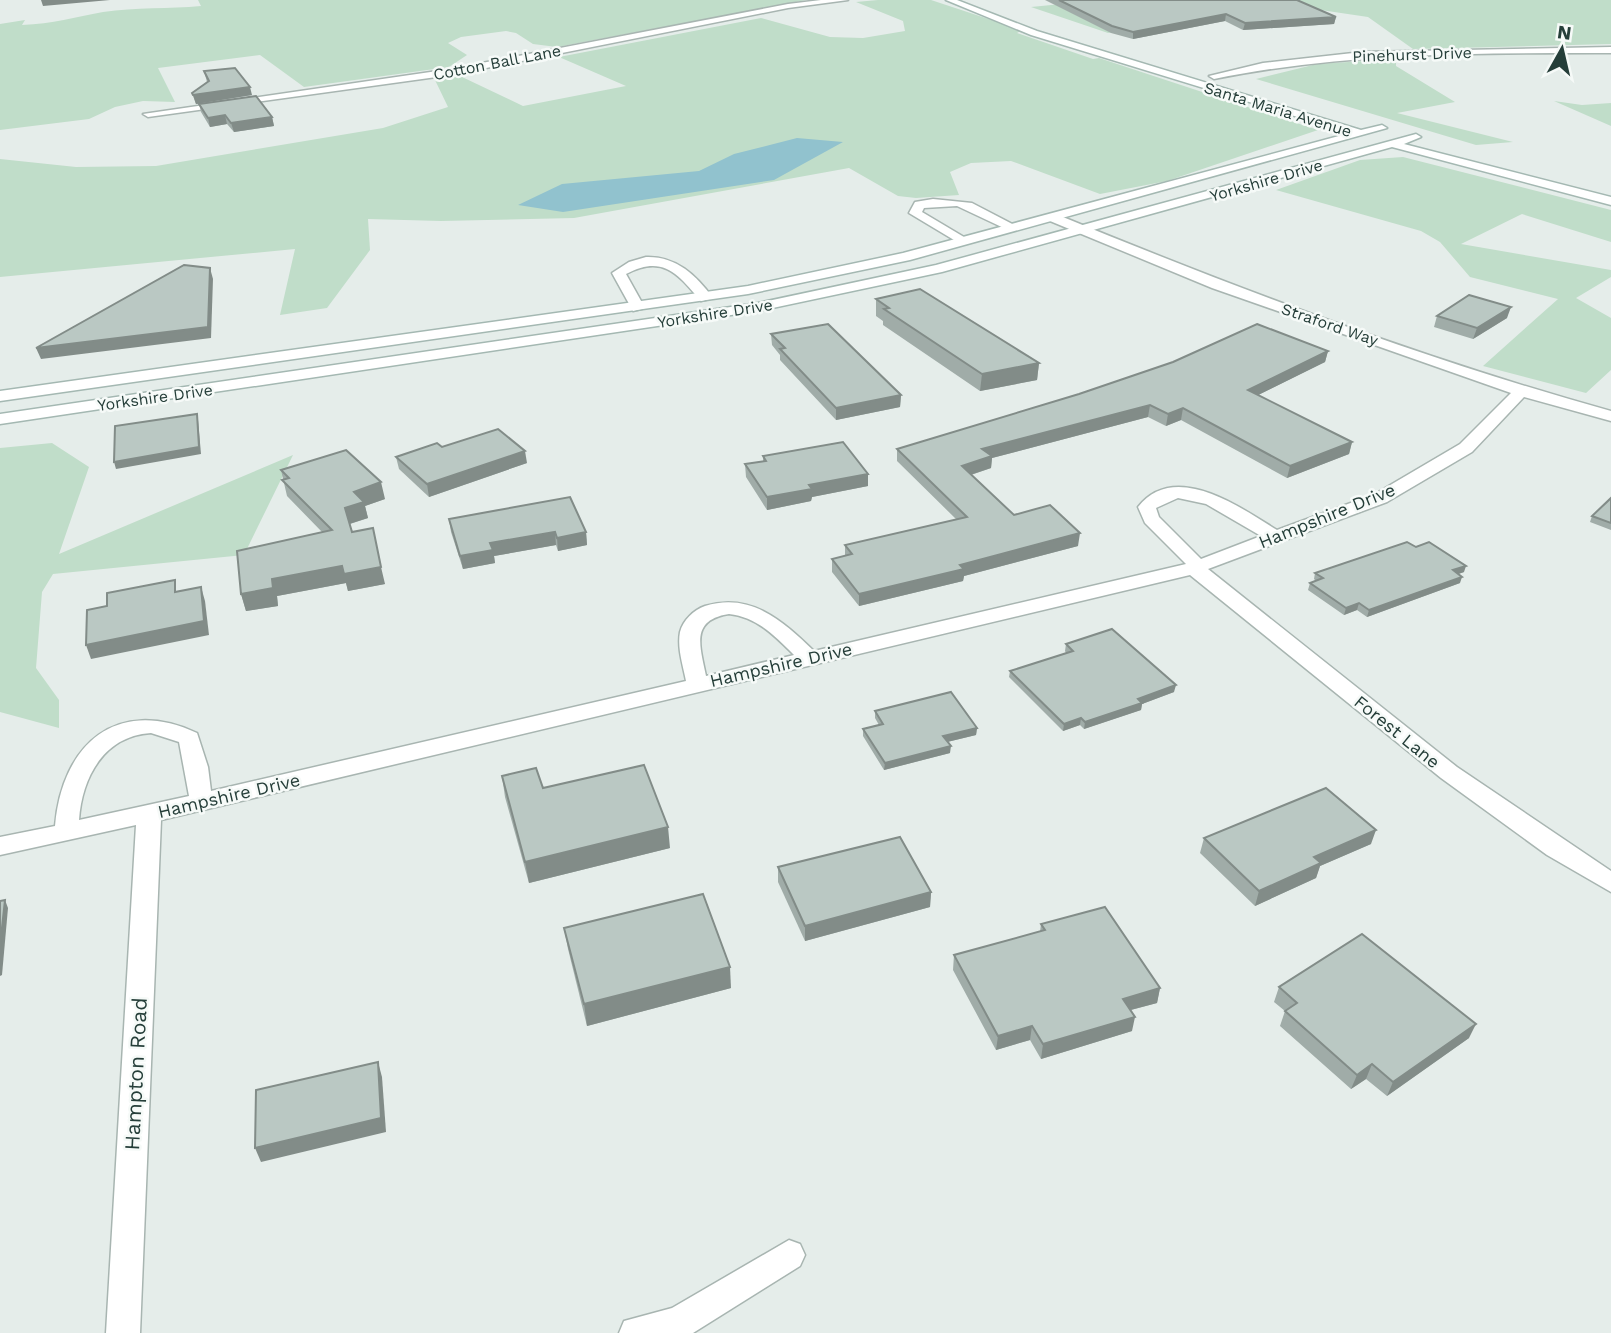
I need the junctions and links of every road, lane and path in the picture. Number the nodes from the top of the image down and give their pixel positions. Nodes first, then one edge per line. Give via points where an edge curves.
1 (844, 0) edge
2 (950, 0) edge
3 (1004, 8) dead end
4 (1017, 13) dead end
5 (1043, 23) dead end
6 (1056, 28) junction
7 (1034, 33) junction
8 (1611, 50) edge
9 (1170, 63) junction
10 (1144, 68) junction
11 (1214, 76) junction
12 (148, 114) dead end
13 (1382, 128) junction
14 (1360, 134) junction
15 (1422, 139) joint
16 (1394, 144) junction
17 (1611, 201) edge
18 (1054, 218) junction
19 (1012, 227) junction
20 (1084, 231) junction
21 (963, 240) junction
22 (706, 298) junction
23 (638, 308) junction
24 (316, 352) junction
25 (320, 373) junction
26 (1521, 391) junction
27 (0, 396) edge
28 (1611, 416) edge
29 (0, 419) edge
30 (1275, 537) junction
31 (1196, 567) junction
32 (810, 659) junction
33 (697, 685) junction
34 (201, 802) junction
35 (149, 814) junction
36 (66, 832) junction
37 (0, 846) edge
38 (1611, 883) edge
39 (789, 1255) dead end
40 (123, 1333) edge
41 (636, 1333) edge

1 - 12 street, Cotton Ball Lane via 788,6 451,72
2 - 7 street, Santa Maria Avenue
3 - 4 street
5 - 6 street, Santa Maria Avenue
6 - 7 street
6 - 9 street, Santa Maria Avenue
7 - 10 street, Santa Maria Avenue
8 - 11 street, Pinehurst Drive via 1311,58
9 - 10 street
9 - 11 street, Santa Maria Avenue
10 - 14 street, Santa Maria Avenue
11 - 13 street, Santa Maria Avenue
13 - 14 street, Yorkshire Drive
13 - 15 street, Santa Maria Avenue
14 - 16 street, Santa Maria Avenue
14 - 18 street, Yorkshire Drive
15 - 16 street, Yorkshire Drive
16 - 17 street, Santa Maria Avenue
16 - 20 street, Yorkshire Drive
18 - 19 street, Yorkshire Drive
18 - 20 street, Straford Way
19 - 21 street, Yorkshire Drive
19 - 21 street via 967,204 941,200 919,205 915,213
20 - 25 street, Yorkshire Drive via 937,269 758,307
20 - 26 street, Straford Way via 1217,285
21 - 22 street, Yorkshire Drive via 905,257
22 - 23 street, Yorkshire Drive
22 - 23 street via 680,268 659,261 631,265 618,273
23 - 24 street, Yorkshire Drive
24 - 25 street
24 - 27 street, Yorkshire Drive
25 - 29 street, Yorkshire Drive
26 - 28 street, Straford Way
26 - 30 street, Hampshire Drive via 1466,448 1381,498
30 - 31 street, Hampshire Drive
30 - 31 street, Forest Lane via 1214,500 1169,493 1155,499 1147,506 1151,519
31 - 32 street, Hampshire Drive
31 - 38 street, Forest Lane via 1427,757 1538,839
32 - 33 street, Hampshire Drive
32 - 33 street via 763,615 741,607 707,611 695,620 690,636
33 - 34 street, Hampshire Drive
34 - 35 street, Hampshire Drive
34 - 36 street via 189,738 168,726 140,725 108,737 89,753 71,791
35 - 36 street, Hampshire Drive
35 - 40 street, Hampton Road
36 - 37 street, Hampshire Drive
39 - 41 street via 678,1323

